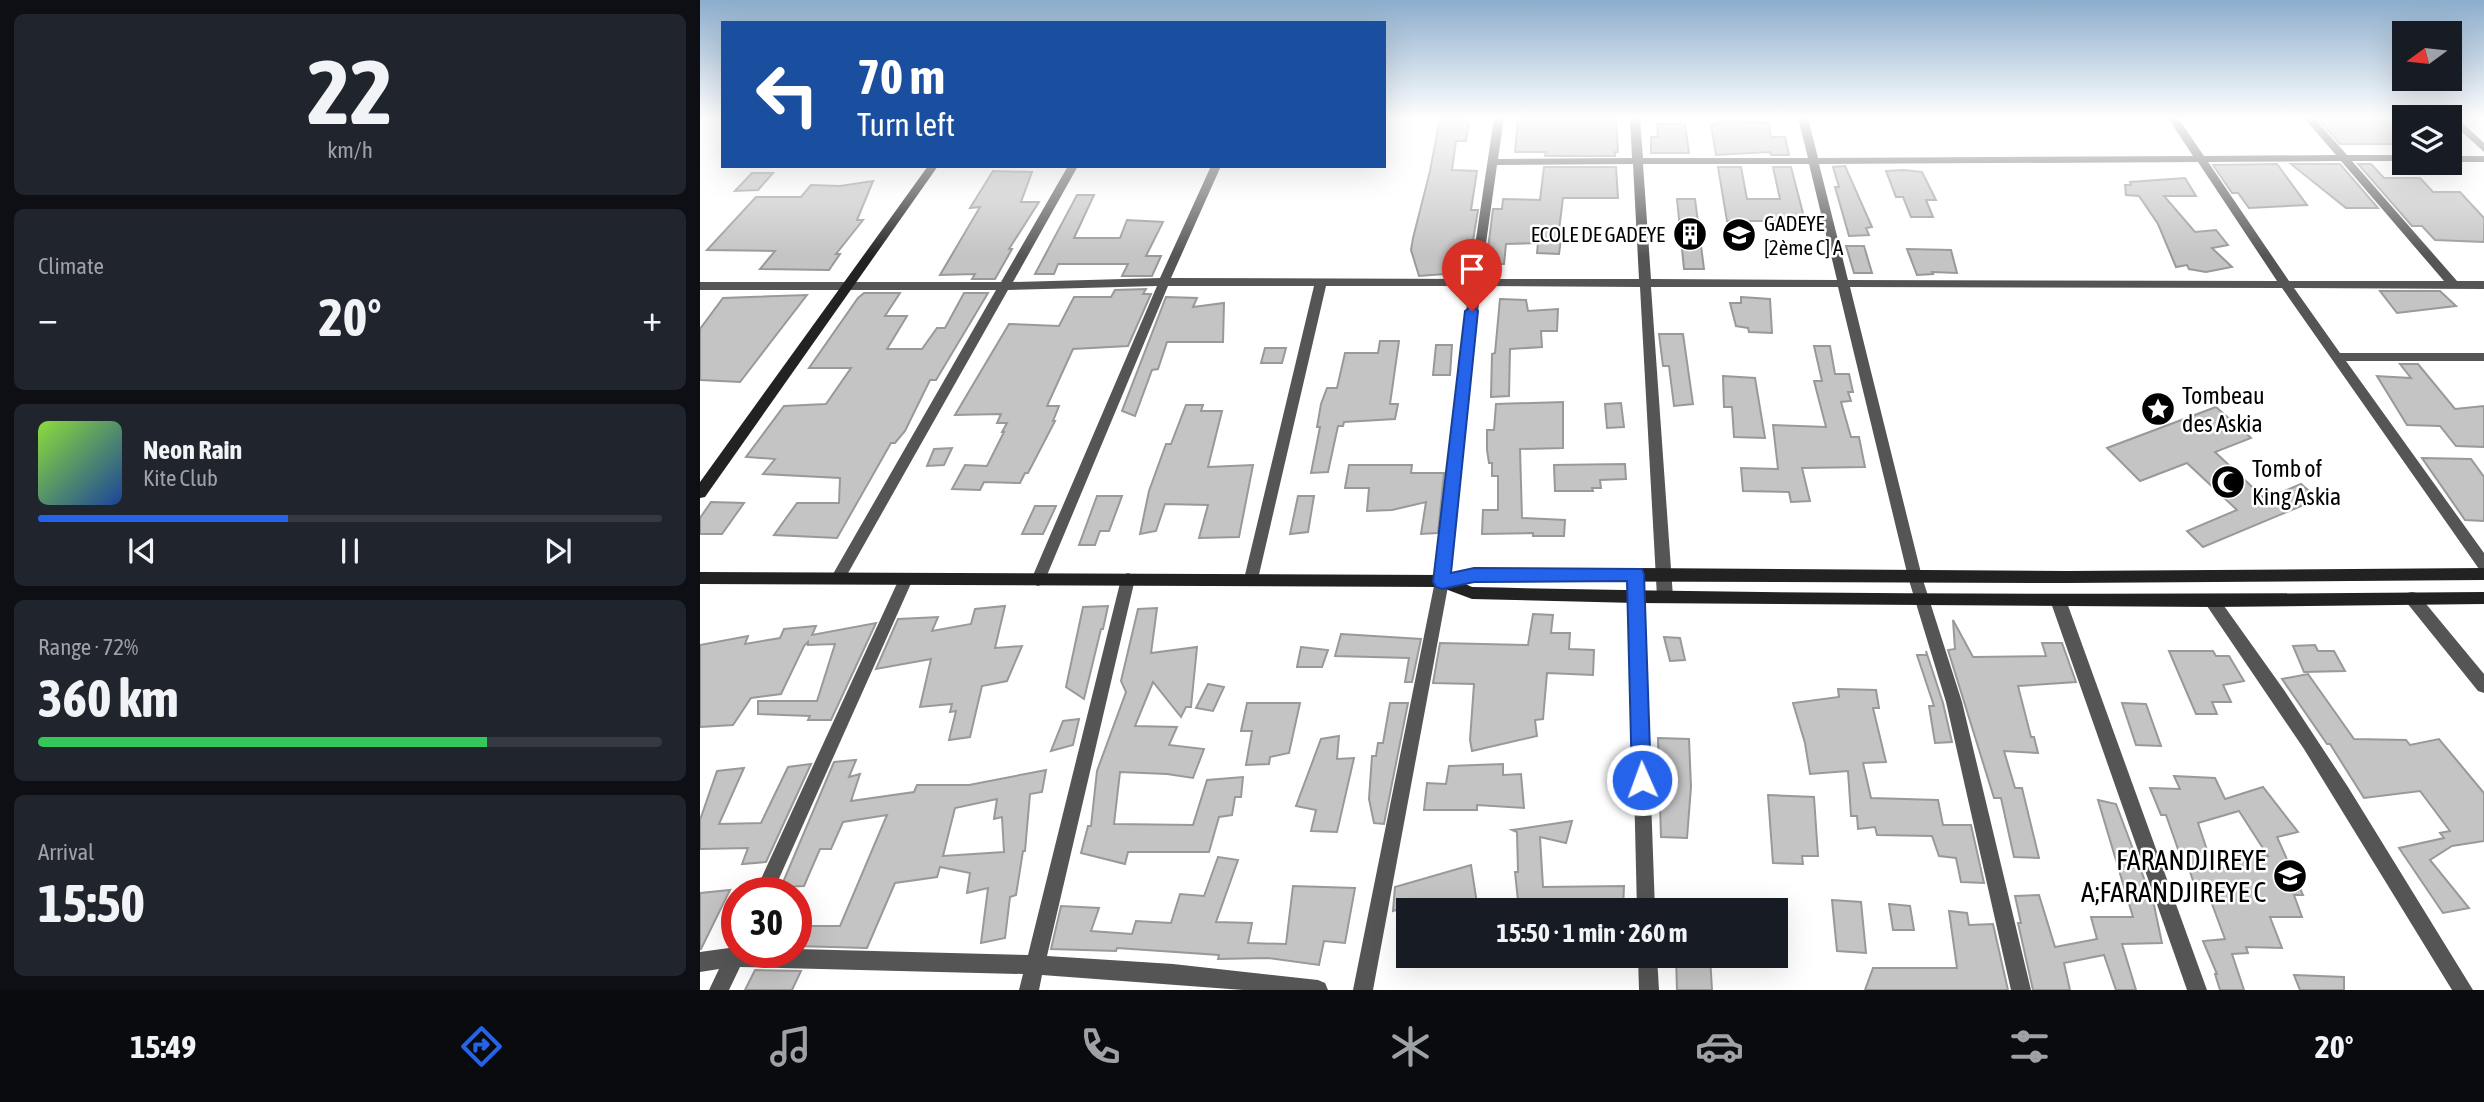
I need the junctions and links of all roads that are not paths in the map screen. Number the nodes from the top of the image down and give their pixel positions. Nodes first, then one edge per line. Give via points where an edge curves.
1 (1494, 164) edge
2 (1637, 164) edge
3 (1815, 164) edge
4 (2205, 164) edge
5 (2348, 164) edge
6 (932, 168) edge
7 (1072, 168) edge
8 (1215, 168) edge
9 (1164, 282) junction
10 (1321, 283) junction
11 (1845, 283) junction
12 (1475, 284) junction
13 (2285, 284) junction
14 (2453, 284) junction
15 (1645, 285) junction
16 (2484, 285) edge
17 (700, 286) edge
18 (847, 286) junction
19 (1004, 286) junction
20 (2338, 356) junction
21 (2484, 357) edge
22 (700, 493) edge
23 (2484, 565) edge
24 (2484, 573) edge
25 (1636, 574) junction
26 (1665, 574) junction
27 (1915, 577) junction
28 (700, 578) edge
29 (838, 578) junction
30 (906, 579) junction
31 (1128, 579) junction
32 (1251, 579) junction
33 (1038, 580) junction
34 (1442, 582) junction
35 (1636, 597) junction
36 (1665, 597) junction
37 (2412, 598) junction
38 (2484, 598) edge
39 (1922, 599) junction
40 (2058, 600) junction
41 (2213, 600) junction
42 (2484, 686) edge
43 (771, 877) edge
44 (1646, 898) edge
45 (721, 957) edge
46 (812, 957) edge
47 (700, 962) edge
48 (1034, 964) junction
49 (729, 968) edge
50 (1648, 968) edge
51 (719, 990) edge
52 (1029, 990) edge
53 (1318, 990) edge
54 (1363, 990) edge
55 (1649, 990) edge
56 (2021, 990) edge
57 (2197, 990) edge
58 (2463, 990) edge

1 - 12 street
2 - 15 street
3 - 11 street
4 - 13 street
5 - 14 street
6 - 18 street
7 - 19 street
8 - 9 street
9 - 10 street
9 - 19 street
9 - 33 street
10 - 12 street
10 - 32 street
11 - 13 street
11 - 15 street
11 - 27 street
12 - 15 street
12 - 34 street
13 - 14 street
13 - 20 street
14 - 16 street
15 - 26 street
17 - 18 street
18 - 19 street
18 - 22 street
19 - 29 street
20 - 21 street
20 - 23 street
24 - 27 street
25 - 26 street
25 - 34 street via 1474,575
25 - 35 street
26 - 27 street
26 - 36 street
27 - 39 street
28 - 29 street
29 - 30 street
30 - 33 street
30 - 43 street
31 - 32 street
31 - 33 street
31 - 48 street
32 - 34 street
34 - 35 street via 1472,593
34 - 54 street
35 - 36 street
35 - 44 street
36 - 39 street
37 - 38 street
37 - 41 street
37 - 42 street
39 - 40 street
39 - 56 street via 1954,702
40 - 41 street
40 - 57 street
41 - 58 street via 2353,809
45 - 47 street
46 - 48 street
48 - 52 street
48 - 53 street via 1227,976
49 - 51 street
50 - 55 street

